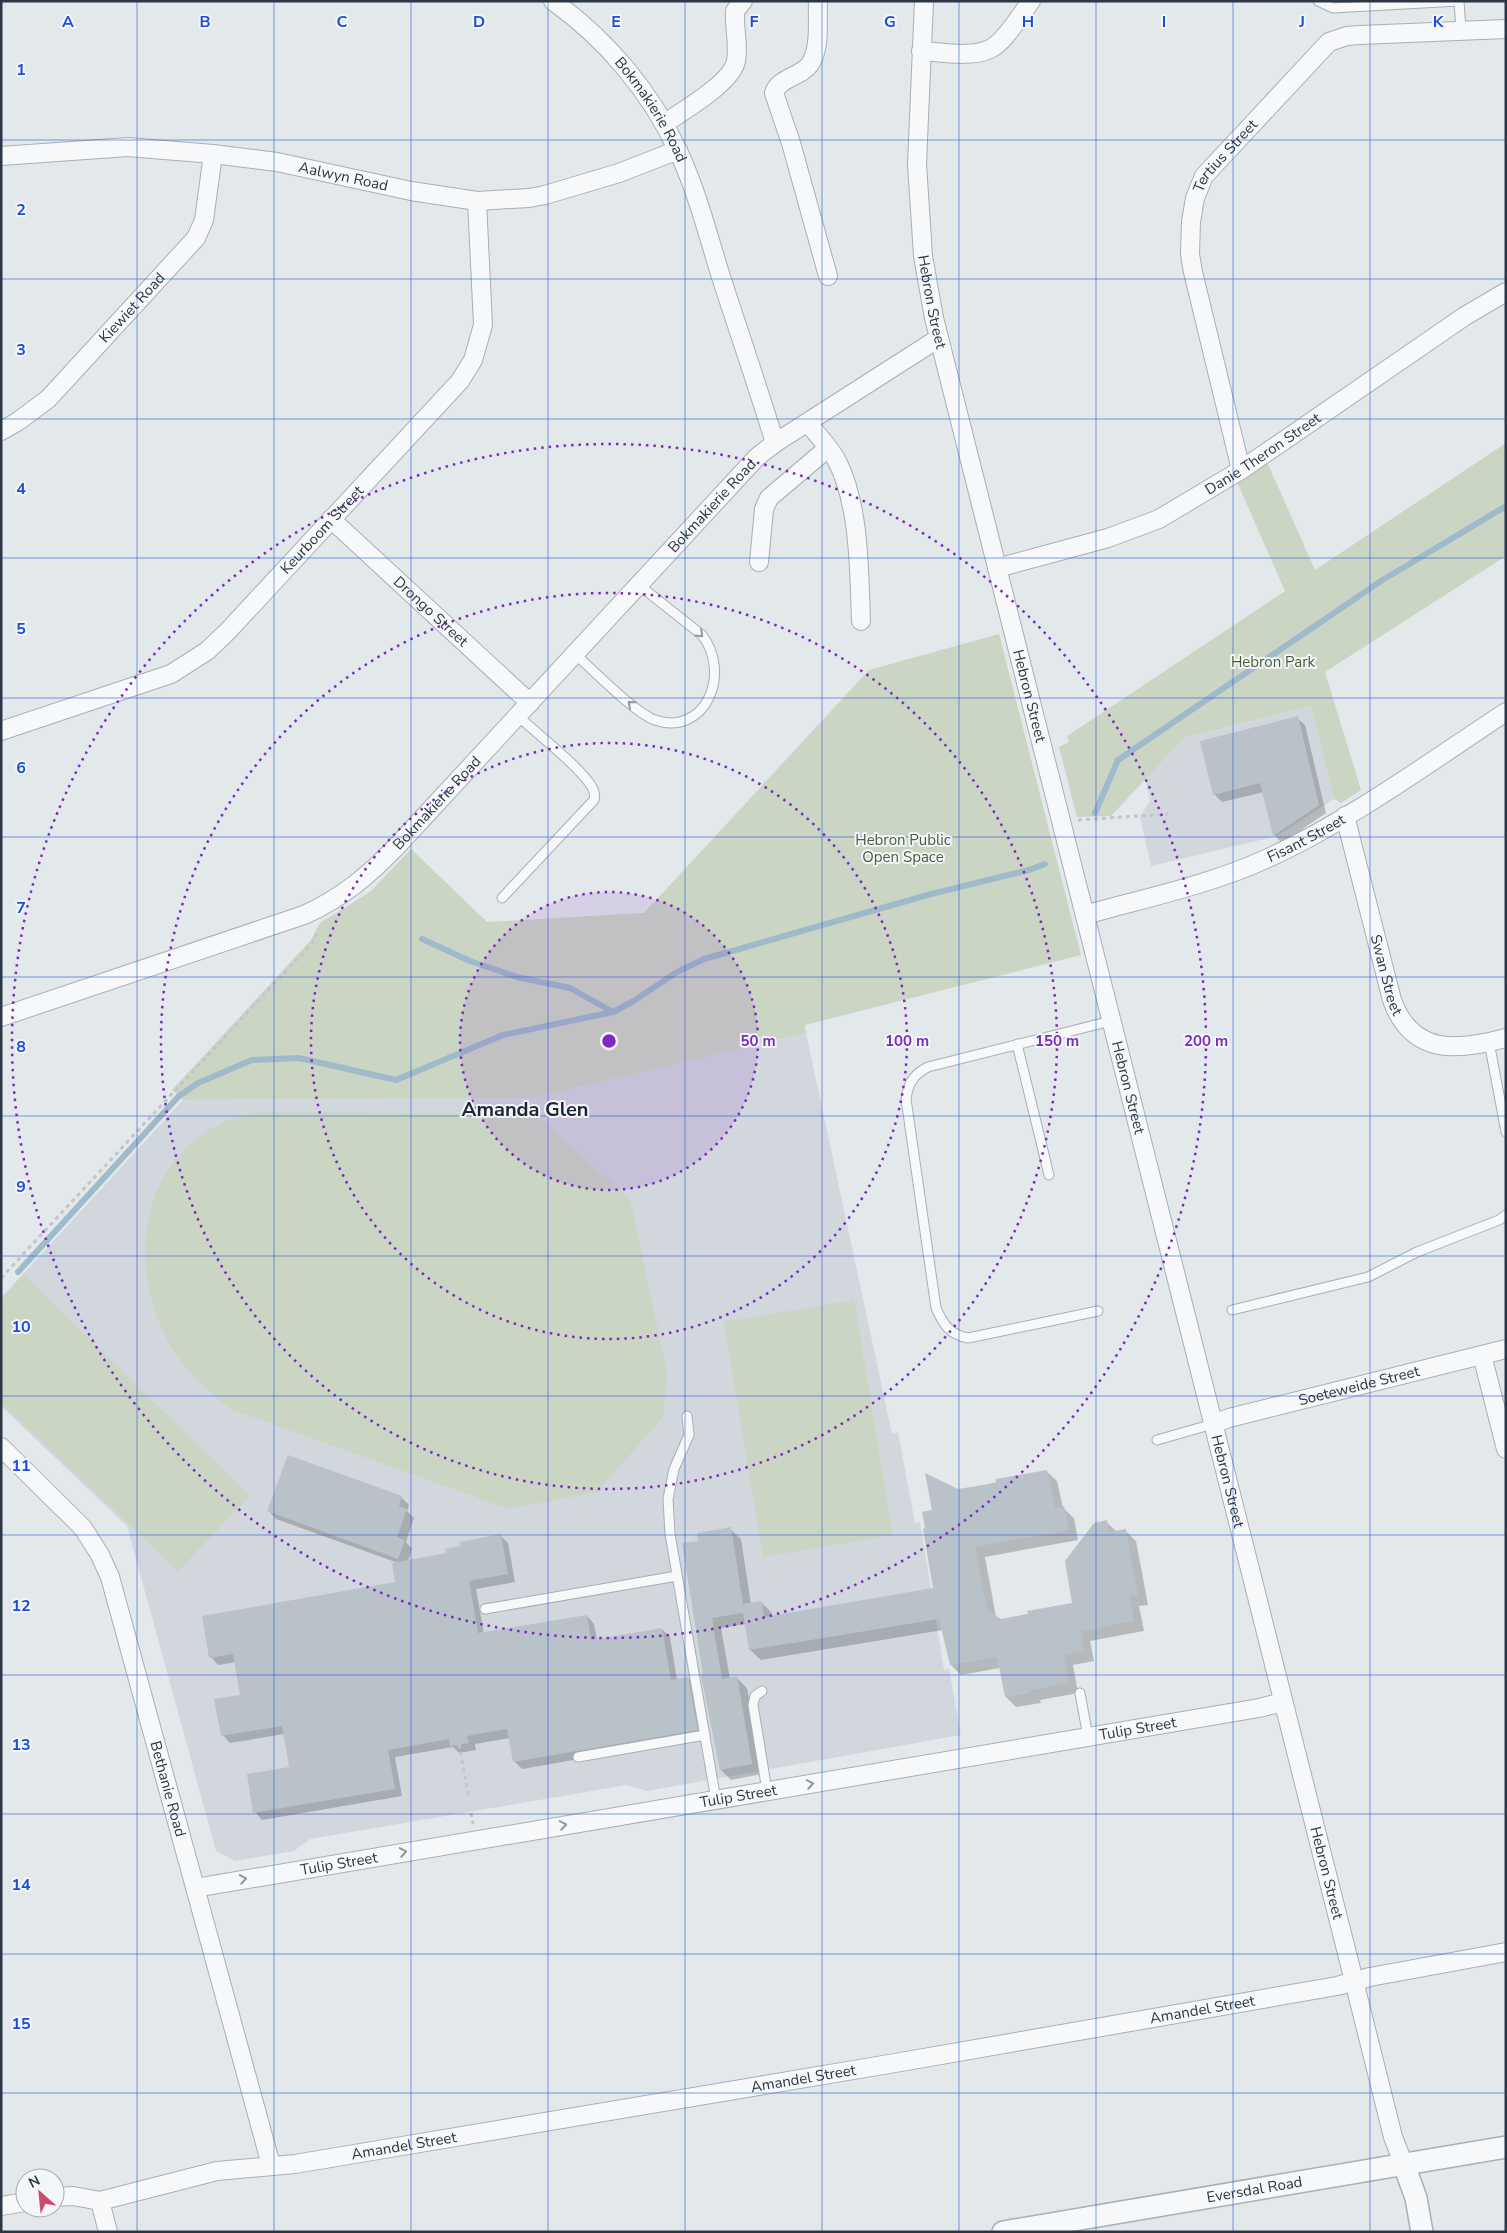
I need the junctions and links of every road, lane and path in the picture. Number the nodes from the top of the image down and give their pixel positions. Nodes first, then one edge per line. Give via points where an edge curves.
1 (552, 1) edge
2 (743, 1) edge
3 (818, 1) edge
4 (924, 1) edge
5 (1030, 1) edge
6 (1318, 1) edge
7 (1459, 1) edge
8 (1506, 29) edge
9 (1461, 30) junction
10 (921, 51) junction
11 (664, 124) junction
12 (678, 150) junction
13 (213, 154) junction
14 (1, 156) edge
15 (477, 201) junction
16 (828, 276) dead end
17 (1506, 292) edge
18 (939, 338) junction
19 (808, 424) junction
20 (1, 431) edge
21 (775, 443) junction
22 (828, 448) junction
23 (1241, 470) junction
24 (332, 519) junction
25 (759, 562) dead end
26 (997, 568) junction
27 (639, 585) junction
28 (861, 621) dead end
29 (575, 654) junction
30 (524, 710) junction
31 (1506, 712) edge
32 (1, 731) edge
33 (1168, 814) dead end
34 (1345, 816) junction
35 (1075, 820) dead end
36 (502, 898) dead end
37 (319, 908) junction
38 (1085, 915) junction
39 (1, 1017) edge
40 (1111, 1021) junction
41 (1497, 1040) edge
42 (1017, 1044) junction
43 (1506, 1132) edge
44 (1049, 1175) dead end
45 (1506, 1215) edge
46 (1, 1278) edge
47 (1232, 1310) dead end
48 (1098, 1311) dead end
49 (1506, 1349) edge
50 (1482, 1355) junction
51 (687, 1416) dead end
52 (1213, 1424) junction
53 (1157, 1440) dead end
54 (1, 1447) edge
55 (1506, 1449) edge
56 (677, 1576) junction
57 (485, 1610) dead end
58 (762, 1691) dead end
59 (1080, 1693) dead end
60 (1283, 1702) junction
61 (705, 1735) junction
62 (1088, 1737) junction
63 (459, 1744) dead end
64 (578, 1757) dead end
65 (767, 1791) junction
66 (468, 1798) dead end
67 (716, 1800) junction
68 (195, 1888) junction
69 (1506, 1952) edge
70 (1354, 1981) junction
71 (1506, 2147) edge
72 (1404, 2165) junction
73 (271, 2166) junction
74 (65, 2196) edge
75 (100, 2201) junction
76 (15, 2204) edge
77 (1, 2206) edge
78 (108, 2232) edge
79 (1003, 2232) edge
80 (1422, 2232) edge

1 - 11 street, Bokmakierie Road via 613,54
2 - 11 street via 735,11 737,51 733,70
3 - 16 street via 815,52 811,62 778,86 774,93
4 - 10 street, Hebron Street
5 - 10 street via 991,49 970,53
6 - 7 lane via 1332,8
7 - 9 lane
8 - 9 street, Tertius Street
9 - 23 street, Tertius Street via 1348,36 1330,42 1200,183 1191,222 1190,254 1198,300
10 - 18 street, Hebron Street via 917,164 919,214 928,287
11 - 12 street, Bokmakierie Road
12 - 15 street, Aalwyn Road via 619,173 545,195
12 - 21 street, Bokmakierie Road
13 - 14 street, Aalwyn Road via 128,147
13 - 15 street, Aalwyn Road via 277,162 412,191
13 - 20 street, Kiewiet Road via 204,220 196,238 48,399
15 - 24 street, Keurboom Street via 483,325 473,360 460,381
17 - 23 street, Danie Theron Street via 1465,316
18 - 19 street, Bokmakierie Road
18 - 26 street, Hebron Street
19 - 21 street, Bokmakierie Road
19 - 22 street
21 - 27 street, Bokmakierie Road via 757,457
22 - 25 street via 769,498 764,510
22 - 28 street via 843,474 857,532
23 - 26 street, Danie Theron Street via 1139,528
24 - 30 street, Drongo Street
24 - 32 street, Keurboom Street via 227,632 188,664 154,681
26 - 38 street, Hebron Street
27 - 29 street, Bokmakierie Road
27 -> 29 lane via 708,642 716,669 714,688 705,704 683,720 656,721 641,713
29 - 30 street, Bokmakierie Road
30 - 36 lane via 595,794 594,800
30 - 37 street, Bokmakierie Road via 374,870 357,885
31 - 34 street, Fisant Street
33 - 35 path
34 - 38 street, Fisant Street via 1266,859 1232,872
34 - 41 street, Swan Street via 1392,1000 1401,1020 1416,1035 1437,1045 1460,1047
37 - 39 street, Bokmakierie Road
37 - 46 path via 324,921 312,943
38 - 40 street, Hebron Street
40 - 42 lane
40 - 52 street, Hebron Street
41 - 43 lane
42 - 44 lane
42 - 48 lane via 928,1067 918,1072 908,1087 906,1099 936,1308 949,1330 968,1338
45 - 47 lane via 1417,1252 1368,1278
49 - 50 street, Soeteweide Street
50 - 52 street, Soeteweide Street
50 - 55 street
51 - 56 lane via 689,1435 674,1470 668,1499
52 - 53 lane
52 - 60 street, Hebron Street
54 - 68 street, Bethanie Road via 83,1528 100,1554
56 - 57 lane
56 - 61 lane
58 - 65 lane via 755,1696 753,1705
59 - 62 lane
60 - 62 street, Tulip Street
60 - 70 street, Hebron Street
61 - 64 lane
61 - 67 lane
65 -> 62 street, Tulip Street
63 - 66 path
65 - 67 street, Tulip Street
68 -> 67 street, Tulip Street
68 - 73 street, Bethanie Road
69 - 70 street, Amandel Street
70 - 72 street, Hebron Street via 1393,2137
70 - 73 street, Amandel Street via 895,2063
71 - 72 street, Eversdal Road
72 - 79 street, Eversdal Road
72 - 80 street via 1416,2198
73 - 75 street, Amandel Street via 217,2171
74 - 75 street
75 - 78 street
76 - 77 street

